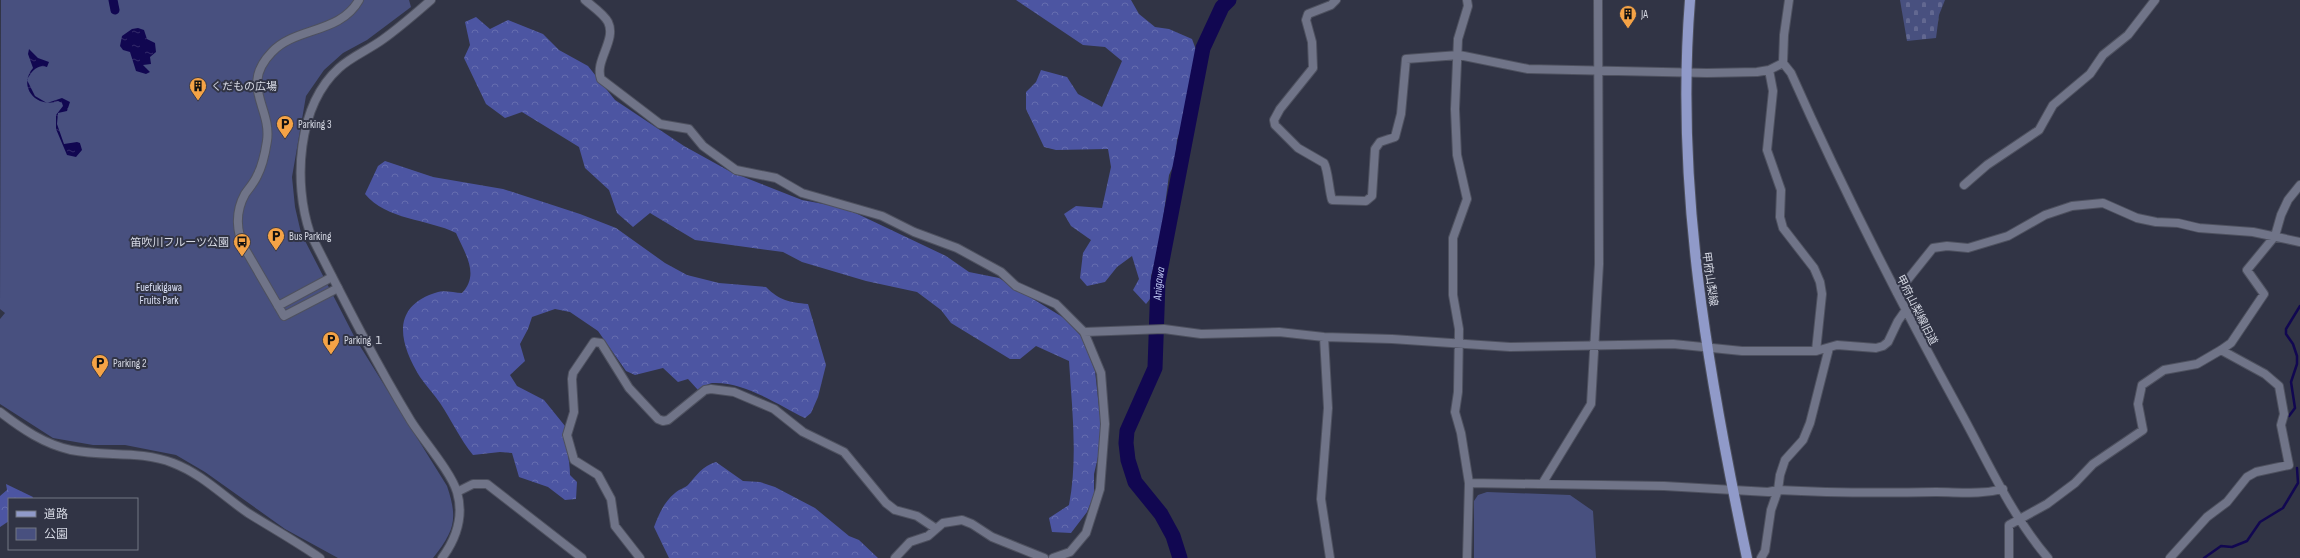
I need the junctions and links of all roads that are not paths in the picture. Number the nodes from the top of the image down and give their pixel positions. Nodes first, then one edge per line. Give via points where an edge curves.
1 (359, 0) edge
2 (431, 0) edge
3 (586, 0) edge
4 (1336, 0) edge
5 (1467, 0) edge
6 (1598, 0) edge
7 (1690, 0) edge
8 (1789, 0) edge
9 (2156, 0) edge
10 (1459, 55) junction
11 (1783, 63) junction
12 (1769, 70) junction
13 (1599, 71) junction
14 (1688, 72) junction
15 (1964, 185) dead end
16 (2300, 185) edge
17 (2275, 236) junction
18 (2300, 242) edge
19 (332, 277) junction
20 (338, 288) junction
21 (1898, 293) junction
22 (278, 306) junction
23 (1905, 311) junction
24 (1084, 332) junction
25 (1324, 338) junction
26 (1459, 344) junction
27 (1594, 345) junction
28 (1829, 348) junction
29 (1708, 349) junction
30 (2221, 350) junction
31 (1816, 351) junction
32 (0, 412) edge
33 (1469, 483) junction
34 (1542, 484) junction
35 (1733, 488) junction
36 (1778, 490) junction
37 (2003, 490) junction
38 (457, 492) junction
39 (2018, 518) junction
40 (935, 528) junction
41 (320, 558) edge
42 (442, 558) edge
43 (582, 558) edge
44 (640, 558) edge
45 (895, 558) edge
46 (1044, 558) edge
47 (1053, 558) edge
48 (1330, 558) edge
49 (1467, 558) edge
50 (1747, 558) edge
51 (1760, 558) edge
52 (2009, 558) edge
53 (2048, 558) edge
54 (2170, 558) edge

1 - 22 street via 346,15 329,26 287,41 273,51 260,71 257,82 267,138 264,161 240,204 239,238
2 - 19 street via 382,40 339,68 316,96 311,108 300,167 300,194 303,214 310,233
3 - 24 street via 608,21 610,33 599,72 601,79 656,122 690,129 703,146 736,170 776,178 802,193 882,216 914,232 957,248 1001,272 1016,286 1056,304
4 - 10 street via 1331,5 1308,14 1306,20 1312,42 1313,68 1274,120 1275,125 1298,148 1327,167 1328,187 1332,200 1366,201 1371,198 1375,149 1380,142 1395,137 1401,114 1406,58
5 - 10 street via 1468,6 1458,39
6 - 13 street
7 - 14 main road, 甲府山梨線
8 - 11 street
9 - 15 street via 2128,35 2103,55 2090,74 2053,105 2039,130 1987,165
10 - 13 street via 1528,69
10 - 26 street via 1455,109 1457,155 1467,193 1453,238 1453,295
11 - 12 street
11 - 21 street, 甲府山梨線旧道 via 1791,73 1878,259
12 - 14 street
12 - 31 street via 1773,91 1767,150 1781,190 1780,216 1783,228 1814,268 1820,282 1822,294
13 - 14 street
13 - 27 street via 1599,264
14 - 29 main road, 甲府山梨線 via 1685,98 1692,234
16 - 17 street via 2281,214
17 - 18 street
17 - 21 street via 2156,222 2137,218 2103,203 2072,206 2045,215 1998,239 1968,248 1933,248
17 - 30 street via 2247,270 2264,294 2230,343
19 - 20 street
19 - 22 street
20 - 22 street via 284,316
20 - 38 street via 367,345
21 - 23 street, 甲府山梨線旧道
23 - 28 street via 1888,342 1883,346 1876,348 1837,345
23 - 37 street, 甲府山梨線旧道
24 - 25 street via 1164,329 1201,334 1279,332
24 - 47 street via 1101,373 1105,424 1100,489 1086,533 1070,552
25 - 26 street via 1392,339
25 - 48 street via 1328,408 1321,500
26 - 27 street via 1510,347
26 - 33 street via 1455,412 1462,433
27 - 29 street via 1673,344
27 - 34 street via 1591,404
28 - 31 street
28 - 36 street via 1810,423 1803,440 1785,460
29 - 31 street
29 - 35 main road, 甲府山梨線
30 - 39 street via 2197,364 2164,370 2146,382 2140,390 2138,404 2143,430 2093,464 2075,483 2047,504
30 - 54 street via 2265,374 2279,386 2284,414 2281,425 2289,465 2256,472 2247,477 2227,502 2207,517
32 - 41 street via 24,430 58,446 92,453 143,456 181,466
33 - 34 street
33 - 49 street
34 - 35 street
35 - 36 street via 1768,492
35 - 50 main road, 甲府山梨線
36 - 37 street via 1846,494 1984,494
36 - 51 street via 1771,510 1765,552
37 - 39 street, 甲府山梨線旧道
38 - 42 street via 460,515 458,527 451,546
38 - 43 street via 473,484 486,484
39 - 52 street via 2009,525
39 - 53 street, 甲府山梨線旧道
40 - 44 street via 917,516 895,510 886,503 844,452 803,432 774,409 734,392 706,390 668,420 658,419 628,388 602,343 594,342 573,373 574,412 567,435 574,460 598,475 611,499 615,526
40 - 45 street via 928,536 910,542
40 - 46 street via 943,523 962,520 992,537

